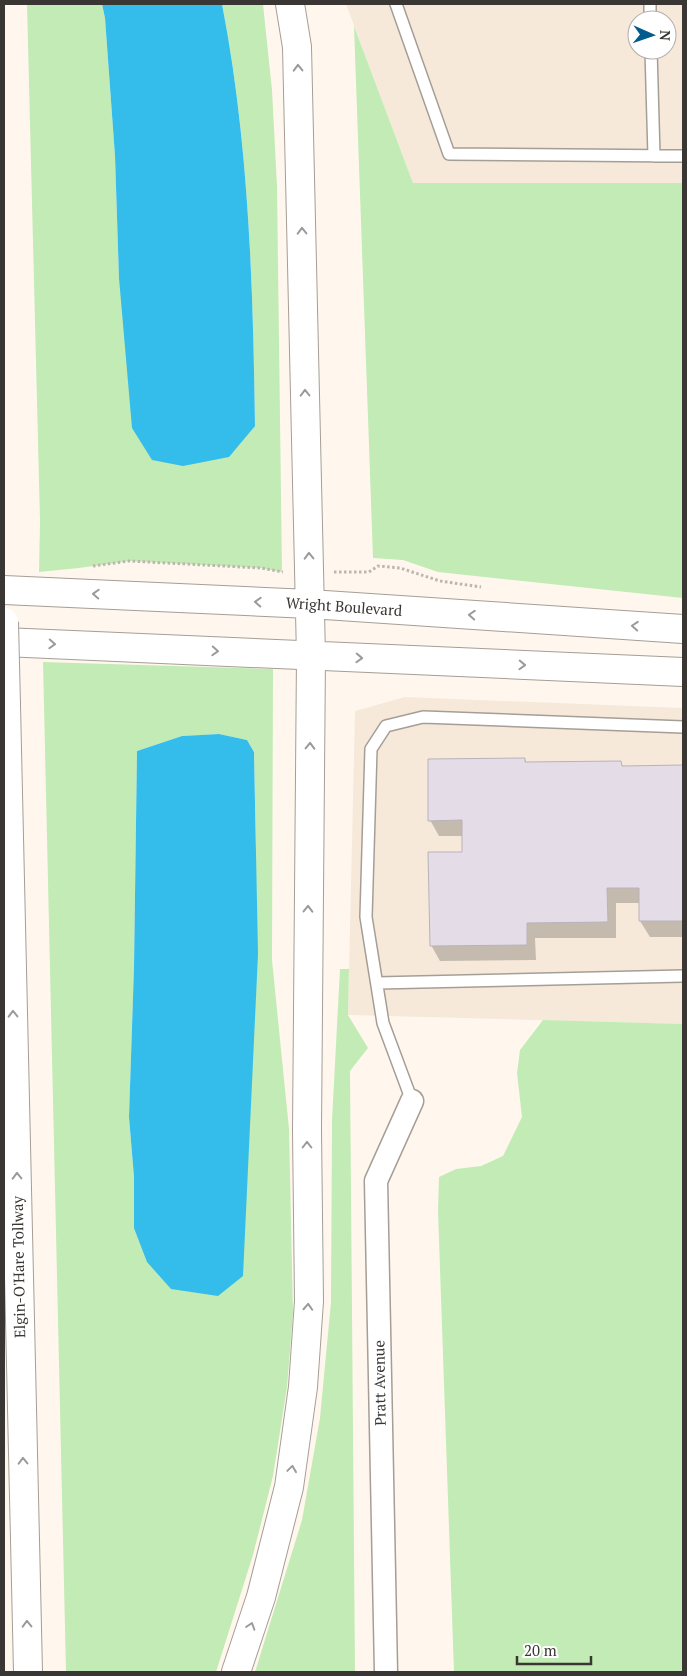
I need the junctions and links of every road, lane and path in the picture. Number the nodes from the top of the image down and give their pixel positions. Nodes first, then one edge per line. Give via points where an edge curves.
1 (290, 4) edge
2 (396, 4) edge
3 (651, 60) edge
4 (654, 156) junction
5 (683, 156) edge
6 (88, 567) dead end
7 (282, 572) dead end
8 (369, 572) dead end
9 (488, 588) dead end
10 (4, 590) edge
11 (310, 604) junction
12 (4, 622) edge
13 (683, 629) edge
14 (4, 642) edge
15 (311, 656) junction
16 (683, 672) edge
17 (683, 727) edge
18 (683, 976) edge
19 (377, 983) junction
20 (412, 1101) joint
21 (28, 1672) edge
22 (236, 1672) edge
23 (386, 1672) edge

11 -> 1 main road via 298,47
2 - 4 lane via 449,154
3 - 4 lane
4 - 5 lane
6 - 7 path via 129,561
8 - 9 path via 378,566 400,568 440,581
11 -> 10 main road, Wright Boulevard
13 -> 11 main road, Wright Boulevard
11 - 15 main road
21 -> 12 main road, Elgin-O'Hare Tollway, bridge
14 -> 15 main road
15 -> 16 main road
22 -> 15 main road via 261,1597 289,1487 303,1387 309,1301 307,1111
17 - 19 lane via 423,716 386,726 371,749 366,917
18 - 19 lane
19 - 20 lane via 383,1022
20 - 23 street, Pratt Avenue via 376,1181

